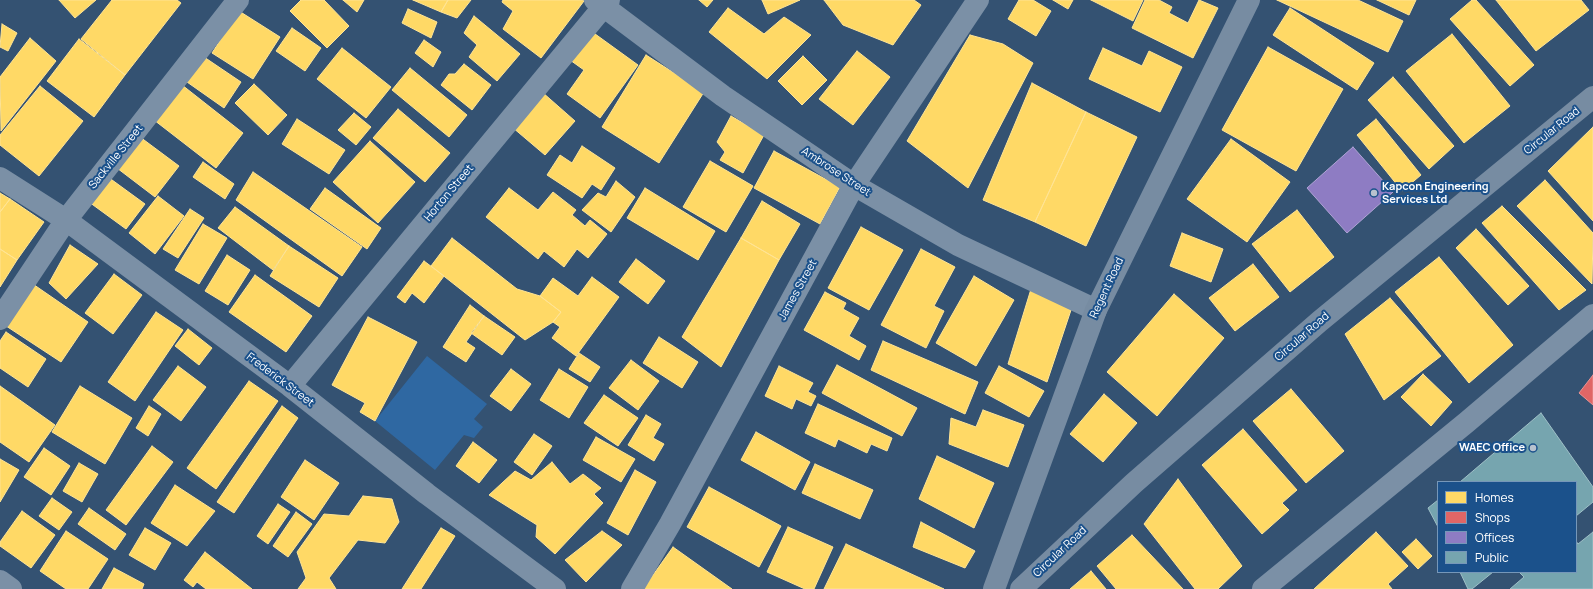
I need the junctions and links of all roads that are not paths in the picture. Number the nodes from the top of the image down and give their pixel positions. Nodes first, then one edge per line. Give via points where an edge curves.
1 (238, 0) edge
2 (978, 0) edge
3 (1249, 0) edge
4 (603, 2) edge
5 (1593, 97) edge
6 (0, 178) edge
7 (854, 185) junction
8 (66, 220) junction
9 (1096, 310) junction
10 (1593, 315) edge
11 (0, 319) edge
12 (290, 386) junction
13 (0, 581) edge
14 (12, 589) edge
15 (556, 589) edge
16 (632, 589) edge
17 (994, 589) edge
18 (1021, 589) edge
19 (1263, 589) edge

1 - 8 street, Sackville Street
2 - 7 street, James Street
3 - 9 main road, Regent Road
4 - 7 street, Ambrose Street via 723,96
4 - 12 street, Horton Street
5 - 18 main road, Circular Road via 1320,322 1134,483
6 - 8 street, Frederick Street
7 - 9 street, Ambrose Street via 958,245
7 - 16 street, James Street via 674,517
8 - 11 street, Sackville Street
8 - 12 street, Frederick Street
9 - 17 main road, Regent Road
10 - 19 street
12 - 15 street, Frederick Street via 427,494
13 - 14 street

